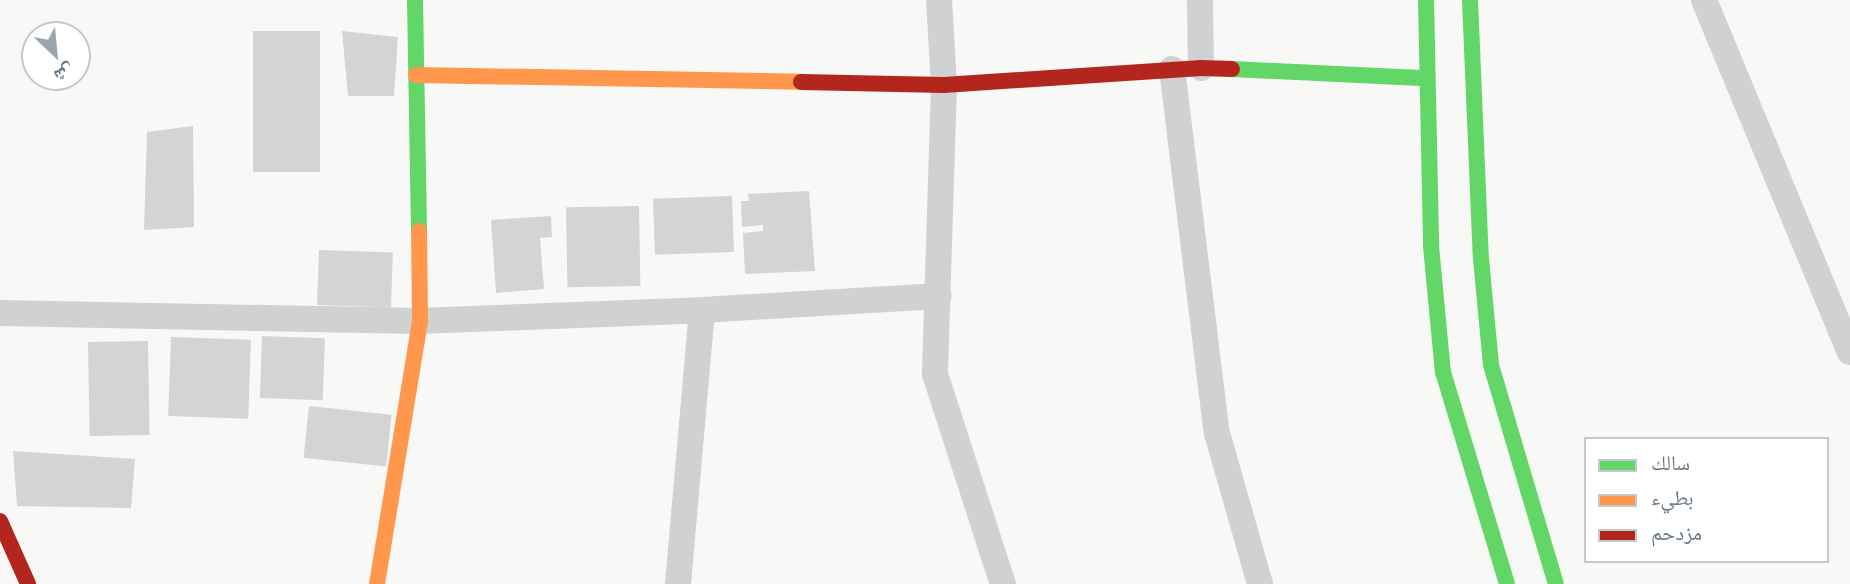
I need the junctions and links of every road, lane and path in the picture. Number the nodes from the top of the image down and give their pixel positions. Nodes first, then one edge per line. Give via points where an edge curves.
1 (415, 0) edge
2 (939, 0) edge
3 (1200, 0) edge
4 (1426, 0) edge
5 (1470, 0) edge
6 (1704, 0) edge
7 (1201, 68) junction
8 (1172, 69) junction
9 (416, 75) junction
10 (1426, 78) junction
11 (944, 85) junction
12 (939, 296) junction
13 (702, 310) junction
14 (0, 313) edge
15 (420, 321) junction
16 (1850, 352) edge
17 (3, 532) edge
18 (28, 584) edge
19 (377, 584) edge
20 (678, 584) edge
21 (1003, 584) edge
22 (1260, 584) edge
23 (1507, 584) edge
24 (1556, 584) edge

1 - 9 street
2 - 11 street
3 - 7 street
4 - 10 street
5 - 24 street via 1481,259 1491,365
6 - 16 street
7 - 8 street
7 - 10 street
8 - 11 street
8 - 22 street via 1217,433
9 - 11 street
9 - 15 street
10 - 23 street via 1431,246 1443,372
11 - 12 street
12 - 13 street
12 - 21 street via 934,374
13 - 15 street
13 - 20 street
14 - 15 street
15 - 19 street
17 - 18 street

